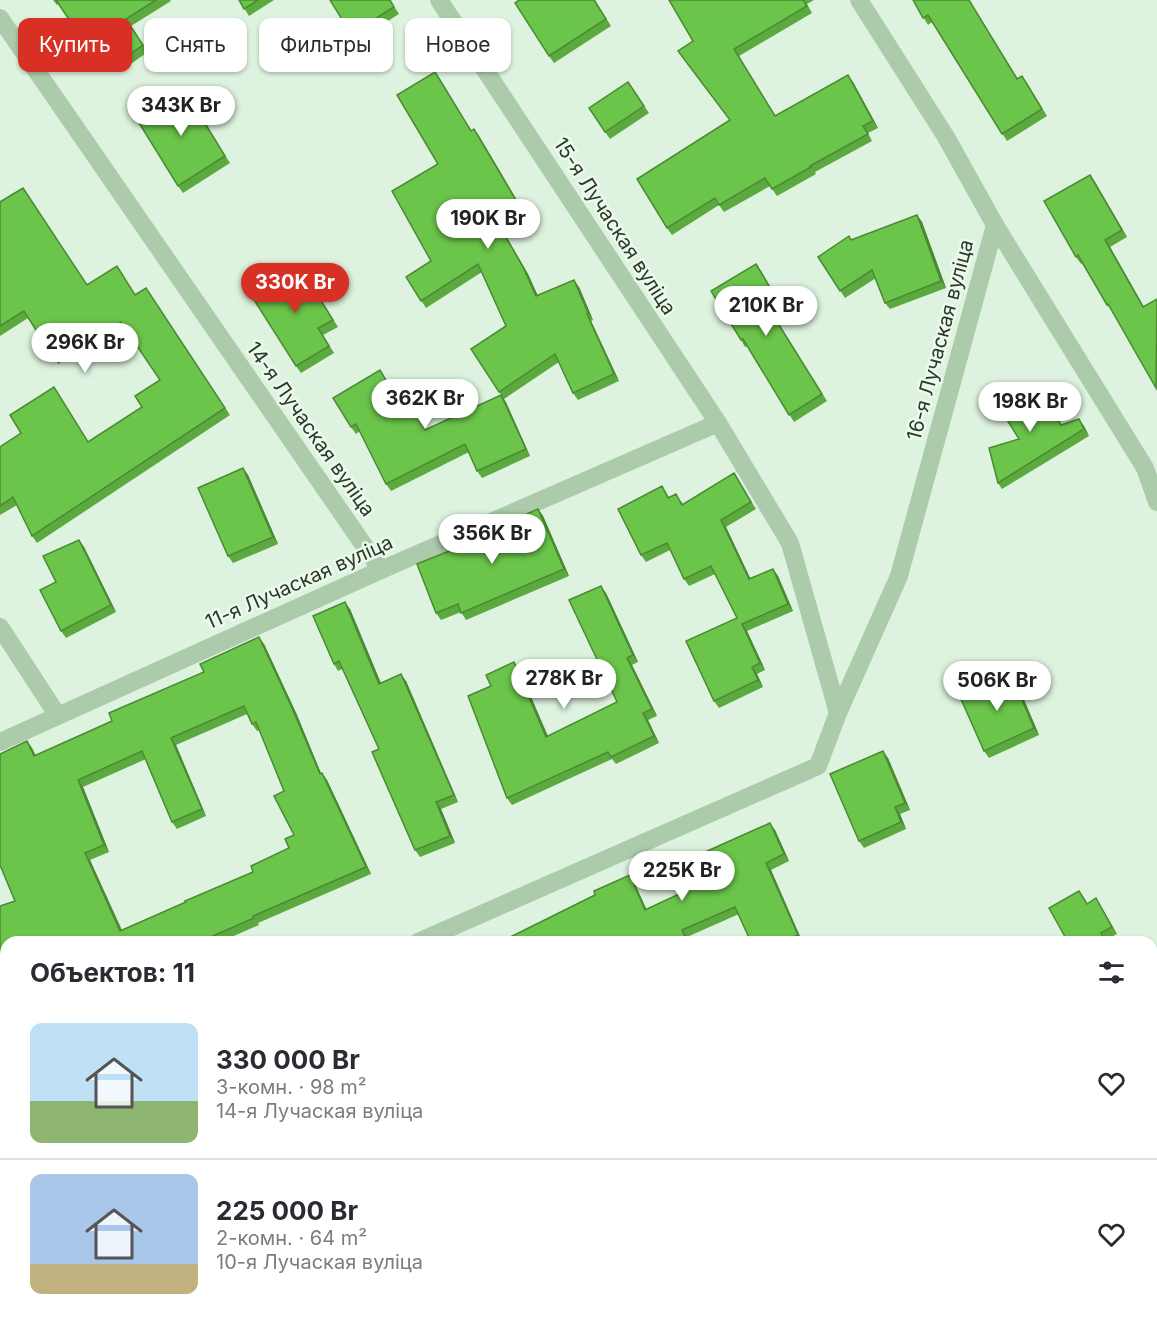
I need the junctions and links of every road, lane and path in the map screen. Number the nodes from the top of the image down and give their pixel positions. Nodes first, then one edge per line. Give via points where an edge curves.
1 (439, 0) edge
2 (859, 0) edge
3 (0, 18) edge
4 (996, 225) junction
5 (718, 423) junction
6 (1157, 502) edge
7 (381, 570) junction
8 (0, 627) edge
9 (838, 713) junction
10 (58, 716) junction
11 (0, 742) edge
12 (432, 936) edge

1 - 5 street, 15-я Лучаская вуліца
2 - 4 street, 16-я Лучаская вуліца via 946,137
3 - 7 street, 14-я Лучаская вуліца
4 - 6 street via 1145,468
4 - 9 street, 16-я Лучаская вуліца via 898,576
5 - 7 street, 11-я Лучаская вуліца
5 - 9 street, 15-я Лучаская вуліца via 790,543
7 - 10 street, 11-я Лучаская вуліца
8 - 10 street
9 - 12 street, 16-я Лучаская вуліца via 818,766
10 - 11 street, 11-я Лучаская вуліца

